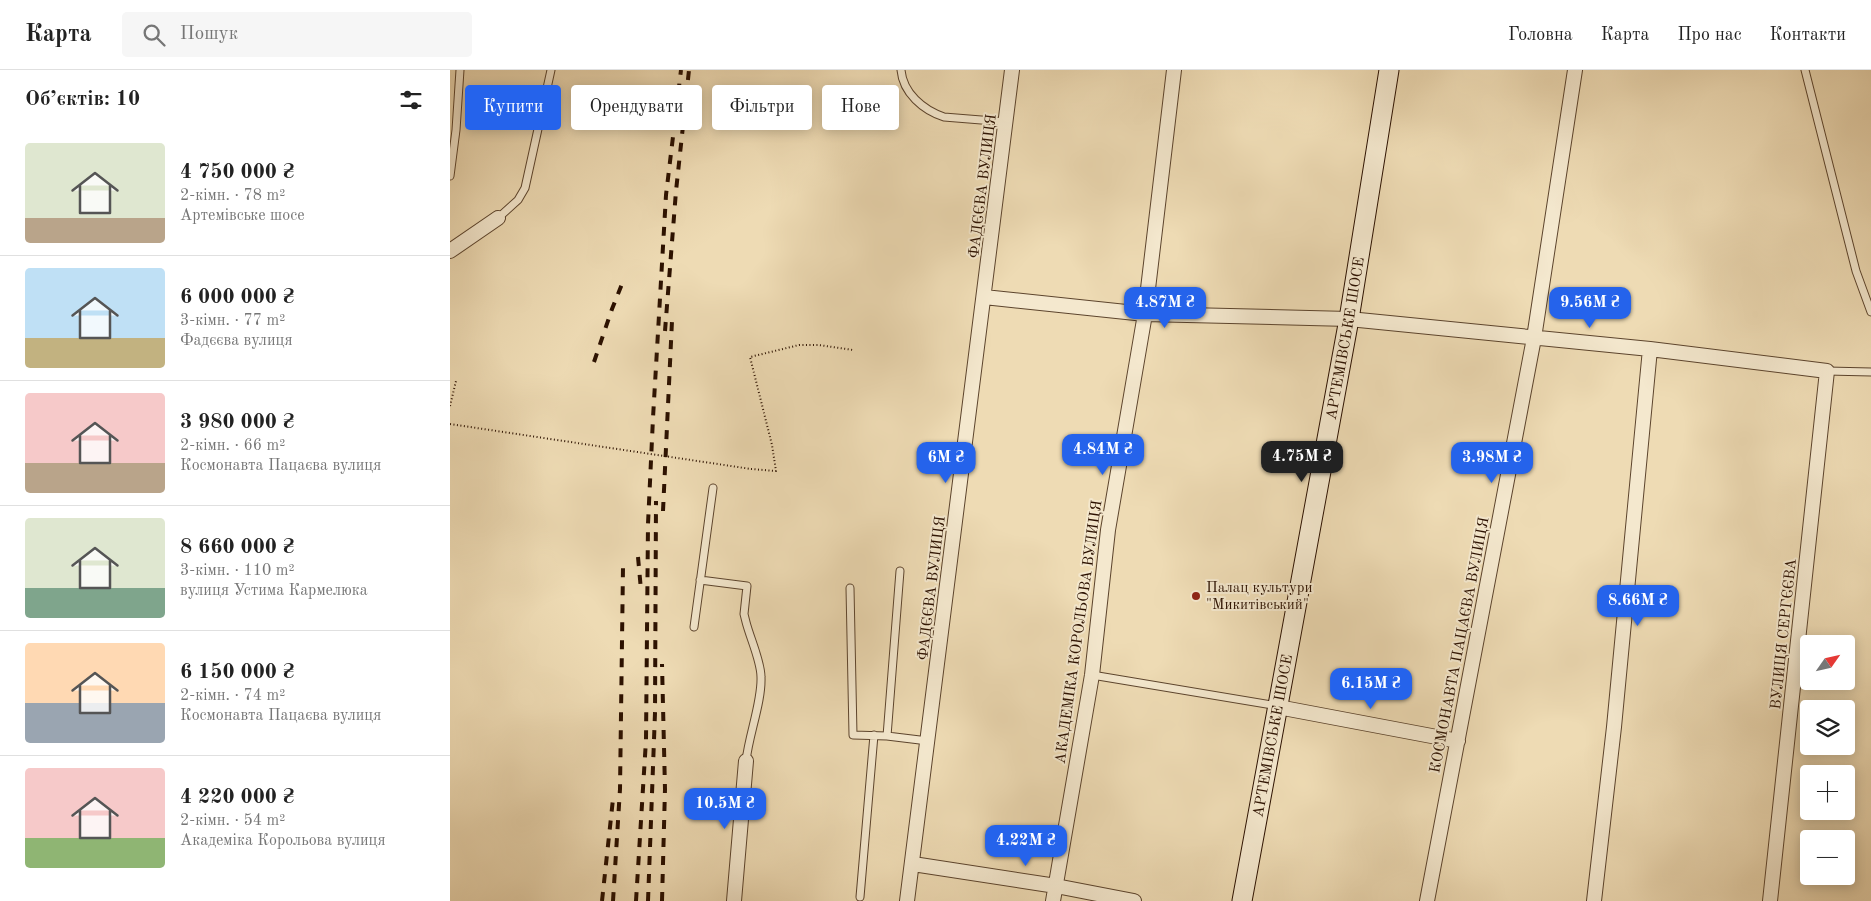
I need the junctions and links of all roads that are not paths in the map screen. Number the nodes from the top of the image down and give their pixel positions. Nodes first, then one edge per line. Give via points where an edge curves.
1 (460, 70) edge
2 (551, 70) edge
3 (901, 70) edge
4 (1012, 70) edge
5 (1174, 70) edge
6 (1389, 70) edge
7 (1575, 70) edge
8 (1805, 70) edge
9 (1006, 122) junction
10 (450, 176) edge
11 (498, 218) joint
12 (450, 251) edge
13 (984, 297) junction
14 (1871, 312) edge
15 (1145, 314) junction
16 (1349, 319) junction
17 (1534, 338) junction
18 (1650, 349) junction
19 (1828, 371) junction
20 (1871, 372) edge
21 (713, 488) dead end
22 (900, 571) dead end
23 (700, 580) junction
24 (850, 588) dead end
25 (694, 627) dead end
26 (1092, 675) junction
27 (1278, 706) junction
28 (874, 735) junction
29 (887, 736) junction
30 (928, 741) junction
31 (1458, 741) junction
32 (746, 761) joint
33 (913, 864) junction
34 (1056, 886) junction
35 (860, 897) dead end
36 (734, 901) edge
37 (907, 901) edge
38 (1053, 901) edge
39 (1134, 901) edge
40 (1242, 901) edge
41 (1428, 901) edge
42 (1594, 901) edge
43 (1770, 901) edge

1 - 10 lane
2 - 11 lane via 525,188 518,200
3 - 9 lane via 908,92 935,114
4 - 9 street, ФАДЄЄВА ВУЛИЦЯ
5 - 15 street, АКАДЕМІКА КОРОЛЬОВА ВУЛИЦЯ
6 - 16 main road, АРТЕМІВСЬКЕ ШОСЕ
7 - 17 street, КОСМОНАВТА ПАЦАЄВА ВУЛИЦЯ
8 - 14 lane via 1856,271
9 - 13 street, ФАДЄЄВА ВУЛИЦЯ
11 - 12 street
13 - 15 street
13 - 30 street, ФАДЄЄВА ВУЛИЦЯ
15 - 16 street
15 - 26 street, АКАДЕМІКА КОРОЛЬОВА ВУЛИЦЯ via 1108,530
16 - 17 street
16 - 27 main road, АРТЕМІВСЬКЕ ШОСЕ
17 - 18 street
17 - 31 street, КОСМОНАВТА ПАЦАЄВА ВУЛИЦЯ
18 - 19 street
18 - 42 street
19 - 20 lane
19 - 43 street, ВУЛИЦЯ СЕРГЄЄВА
21 - 23 lane
22 - 29 lane
23 - 25 lane
23 - 32 lane via 747,586 744,614 761,677
24 - 28 lane via 854,735
26 - 27 lane
26 - 34 street, АКАДЕМІКА КОРОЛЬОВА ВУЛИЦЯ
27 - 31 street
27 - 40 main road, АРТЕМІВСЬКЕ ШОСЕ
28 - 29 lane
28 - 35 lane
29 - 30 lane
30 - 33 street, ФАДЄЄВА ВУЛИЦЯ
31 - 41 street, КОСМОНАВТА ПАЦАЄВА ВУЛИЦЯ
32 - 36 street
33 - 34 street
33 - 37 street, ФАДЄЄВА ВУЛИЦЯ
34 - 38 street, АКАДЕМІКА КОРОЛЬОВА ВУЛИЦЯ
34 - 39 street

